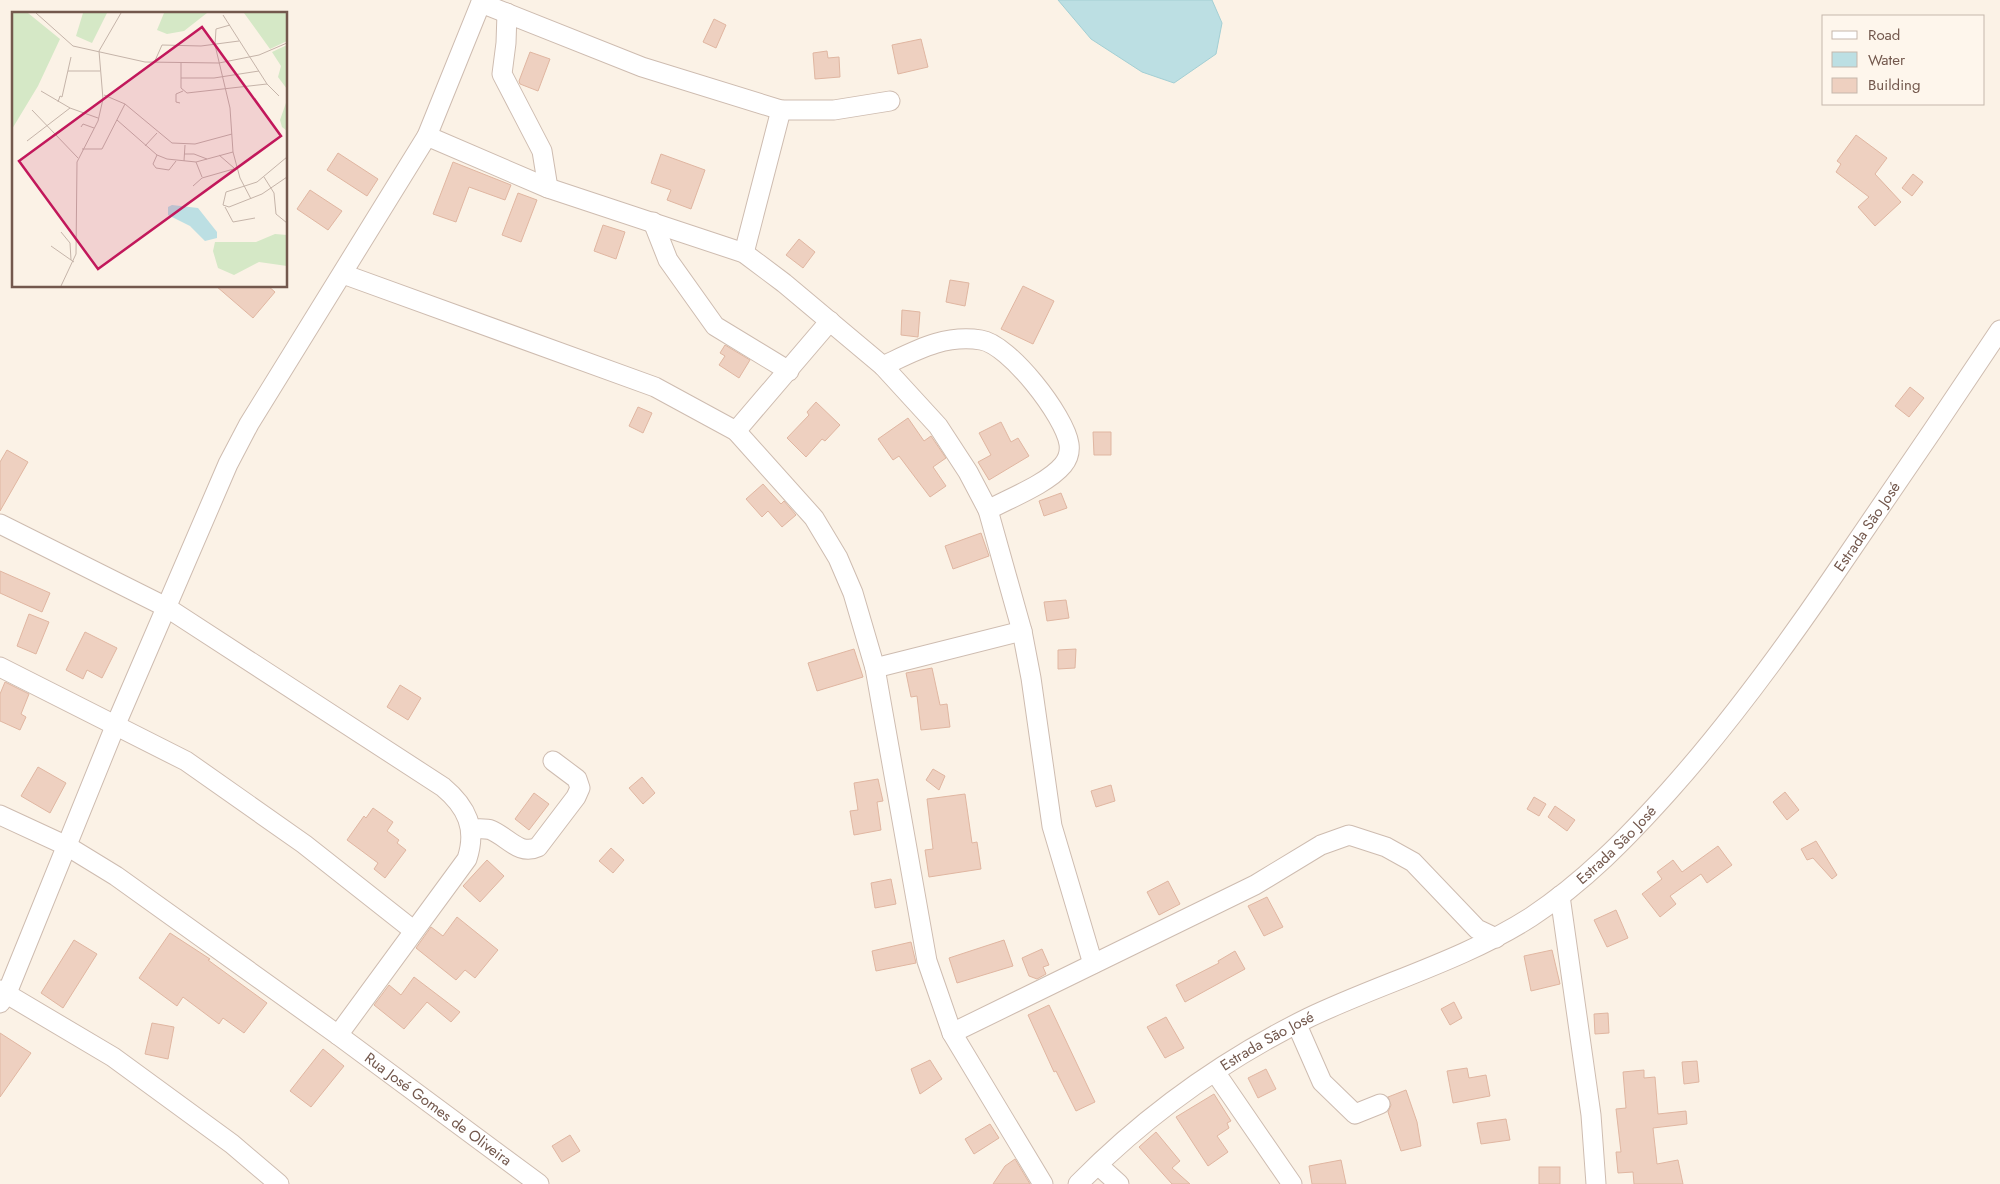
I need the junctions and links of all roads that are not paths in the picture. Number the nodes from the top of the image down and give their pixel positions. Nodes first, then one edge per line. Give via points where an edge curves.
1 (482, 1) edge
2 (507, 13) junction
3 (890, 101) dead end
4 (781, 110) junction
5 (427, 136) junction
6 (548, 188) junction
7 (653, 222) junction
8 (744, 252) junction
9 (343, 274) junction
10 (830, 320) junction
11 (2000, 330) edge
12 (883, 366) junction
13 (788, 371) junction
14 (736, 431) junction
15 (988, 510) junction
16 (0, 524) edge
17 (166, 607) junction
18 (1022, 631) junction
19 (0, 666) edge
20 (874, 668) junction
21 (116, 724) junction
22 (553, 761) dead end
23 (0, 815) edge
24 (471, 829) junction
25 (67, 846) junction
26 (1560, 896) junction
27 (413, 930) junction
28 (1496, 938) junction
29 (1093, 964) junction
30 (2, 996) edge
31 (1297, 1024) junction
32 (952, 1033) junction
33 (338, 1035) junction
34 (1215, 1072) junction
35 (1380, 1104) dead end
36 (1098, 1165) junction
37 (532, 1182) edge
38 (279, 1184) edge
39 (1042, 1184) edge
40 (1078, 1184) edge
41 (1119, 1184) edge
42 (1292, 1184) edge
43 (1596, 1184) edge

1 - 2 street
1 - 5 street
2 - 4 street via 642,67
2 - 6 street via 502,74 542,151
3 - 4 street via 834,110
4 - 8 street
5 - 6 street
5 - 9 street
6 - 7 street
7 - 8 street via 699,240
7 - 13 street via 668,260 715,326
8 - 10 street
9 - 14 street via 655,387
9 - 17 street via 249,424 228,464
10 - 12 street
10 - 13 street
11 - 26 street, Estrada São José via 1785,646 1736,712 1636,828 1594,869
12 - 15 street via 938,426
12 - 15 street via 952,338 982,340 1010,356 1061,421 1070,451 1063,465 1036,485
13 - 14 street
14 - 20 street via 814,518 838,558 853,593
15 - 18 street
16 - 17 street
17 - 21 street
17 - 24 street via 443,787 464,808
18 - 20 street
18 - 29 street via 1052,826
19 - 21 street
20 - 32 street via 927,961
21 - 25 street
21 - 27 street via 186,761 253,806
22 - 24 street via 577,779 580,788 576,798 538,847 530,851 520,849 490,830
23 - 25 street, Rua José Gomes de Oliveira
24 - 27 street via 467,859
25 - 30 street
25 - 33 street, Rua José Gomes de Oliveira via 116,876
26 - 28 street, Estrada São José
26 - 43 street via 1591,1115
27 - 33 street
28 - 29 street via 1477,929 1413,862 1386,847 1348,835 1322,845 1255,885
28 - 31 street, Estrada São José
29 - 32 street
30 - 38 street via 113,1057 232,1144
31 - 34 street, Estrada São José
31 - 35 street via 1322,1082 1355,1114
32 - 39 street
33 - 37 street, Rua José Gomes de Oliveira
34 - 36 street, Estrada São José via 1179,1096
34 - 42 street
36 - 40 street, Estrada São José
36 - 41 street

